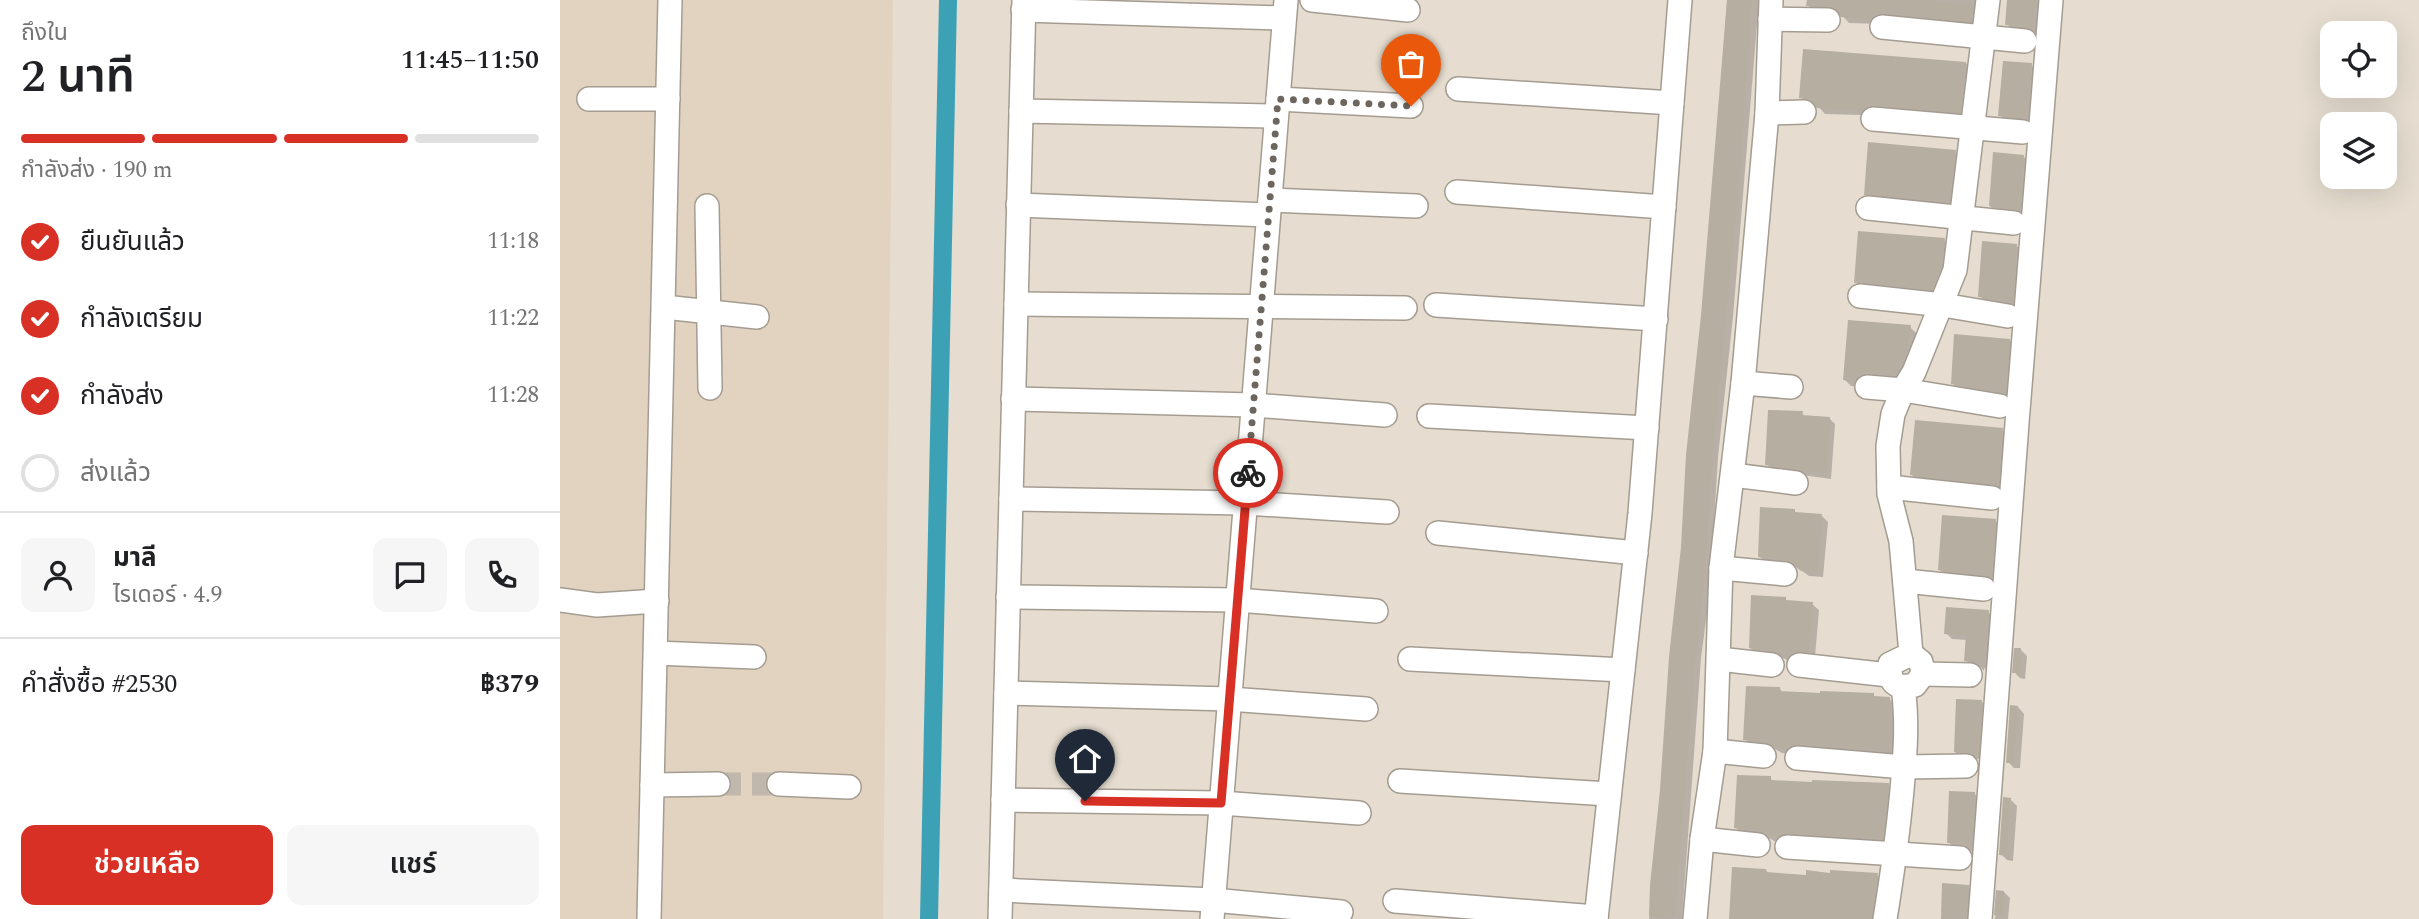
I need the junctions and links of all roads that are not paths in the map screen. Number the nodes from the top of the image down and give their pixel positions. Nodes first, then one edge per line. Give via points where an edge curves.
1 (670, 0) edge
2 (1312, 0) edge
3 (1680, 0) edge
4 (1988, 0) edge
5 (2052, 0) edge
6 (1023, 5) edge
7 (1285, 9) edge
8 (1408, 10) dead end
9 (1771, 10) edge
10 (1828, 20) dead end
11 (1882, 27) dead end
12 (1985, 38) junction
13 (2025, 41) dead end
14 (1458, 89) dead end
15 (589, 99) dead end
16 (668, 99) junction
17 (1672, 103) junction
18 (1411, 106) dead end
19 (1277, 108) junction
20 (1021, 111) junction
21 (1767, 113) junction
22 (1804, 113) dead end
23 (1873, 119) dead end
24 (1974, 128) junction
25 (2023, 132) dead end
26 (1457, 192) dead end
27 (1018, 205) junction
28 (707, 206) dead end
29 (1416, 206) dead end
30 (1269, 207) junction
31 (1664, 207) junction
32 (1868, 208) dead end
33 (1962, 219) junction
34 (2014, 223) dead end
35 (1860, 296) dead end
36 (1016, 304) junction
37 (1436, 305) dead end
38 (1943, 305) junction
39 (664, 307) junction
40 (1261, 309) junction
41 (1405, 309) dead end
42 (707, 311) junction
43 (2008, 316) dead end
44 (757, 317) dead end
45 (1656, 319) junction
46 (1743, 383) junction
47 (1791, 387) dead end
48 (1867, 387) dead end
49 (710, 388) dead end
50 (1903, 390) junction
51 (1013, 399) junction
52 (1253, 405) junction
53 (2000, 407) dead end
54 (1385, 415) dead end
55 (1429, 416) dead end
56 (1647, 428) junction
57 (1732, 475) junction
58 (1796, 483) dead end
59 (1889, 487) junction
60 (1992, 498) dead end
61 (1011, 499) junction
62 (1245, 503) junction
63 (1387, 512) dead end
64 (1438, 533) dead end
65 (1636, 553) junction
66 (1721, 568) junction
67 (1785, 574) dead end
68 (1905, 581) junction
69 (1984, 589) dead end
70 (1008, 597) junction
71 (560, 600) edge
72 (1237, 600) junction
73 (657, 601) junction
74 (1376, 611) dead end
75 (656, 653) junction
76 (1911, 654) junction
77 (754, 657) dead end
78 (1410, 659) dead end
79 (1720, 659) junction
80 (1772, 664) dead end
81 (1799, 665) dead end
82 (1623, 670) junction
83 (1923, 674) junction
84 (1970, 676) dead end
85 (1896, 681) junction
86 (1006, 693) junction
87 (1229, 699) junction
88 (1366, 709) dead end
89 (1715, 751) junction
90 (1765, 756) dead end
91 (1797, 758) dead end
92 (1966, 766) dead end
93 (1904, 767) junction
94 (1400, 780) dead end
95 (718, 784) tunnel mouth
96 (779, 784) tunnel mouth
97 (652, 785) junction
98 (849, 787) dead end
99 (1609, 794) junction
100 (1003, 800) junction
101 (1221, 803) junction
102 (1359, 813) dead end
103 (1702, 839) junction
104 (1758, 845) dead end
105 (1787, 847) dead end
106 (1896, 854) junction
107 (1960, 858) dead end
108 (1001, 890) junction
109 (1395, 901) dead end
110 (1213, 909) edge
111 (1341, 912) dead end
112 (1596, 918) edge
113 (649, 919) edge
114 (1000, 919) edge
115 (1695, 919) edge
116 (1885, 919) edge
117 (1980, 919) edge

1 - 16 street
2 - 8 street
3 - 17 street
4 - 12 street
5 - 117 street
6 - 7 street
6 - 20 street
7 - 19 street
9 - 10 street
9 - 21 street
11 - 12 street
12 - 13 street
12 - 24 street
14 - 17 street
15 - 16 street
16 - 39 street
17 - 31 street
18 - 19 street
19 - 20 street
19 - 30 street
20 - 27 street
21 - 22 street
21 - 46 street
23 - 24 street
24 - 25 street
24 - 33 street
26 - 31 street
27 - 30 street
27 - 36 street
28 - 42 street
29 - 30 street
30 - 40 street
31 - 45 street
32 - 33 street
33 - 34 street
33 - 38 street via 1955,270
35 - 38 street
36 - 40 street
36 - 51 street
37 - 45 street
38 - 43 street
38 - 50 street
39 - 42 street
39 - 73 street
40 - 41 street
40 - 52 street
42 - 44 street
42 - 49 street
45 - 56 street
46 - 47 street
46 - 57 street
48 - 50 street
50 - 53 street
50 - 59 street via 1888,446
51 - 52 street
51 - 61 street
52 - 54 street
52 - 62 street
55 - 56 street
56 - 65 street
57 - 58 street
57 - 66 street
59 - 60 street
59 - 68 street
61 - 62 street
61 - 70 street
62 - 63 street
62 - 72 street
64 - 65 street
65 - 82 street
66 - 67 street
66 - 79 street
68 - 69 street
68 - 76 street
70 - 72 street
70 - 86 street
71 - 73 street via 597,605
72 - 74 street
72 - 87 street
73 - 75 street
75 - 77 street
75 - 97 street
76 - 83 street via 1921,662
76 - 85 street via 1890,664
78 - 82 street
79 - 80 street
79 - 89 street
81 - 85 street
82 - 99 street
83 - 84 street
83 - 85 street via 1916,685
85 - 93 street via 1905,704
86 - 87 street
86 - 100 street
87 - 88 street
87 - 101 street
89 - 90 street
89 - 103 street
91 - 93 street
92 - 93 street
93 - 106 street
94 - 99 street
95 - 97 street
96 - 98 street
97 - 113 street
99 - 112 street
100 - 101 street
100 - 108 street
101 - 102 street
101 - 110 street
103 - 104 street
103 - 115 street
105 - 106 street
106 - 107 street
106 - 116 street
108 - 110 street
108 - 114 street
109 - 112 street
110 - 111 street

